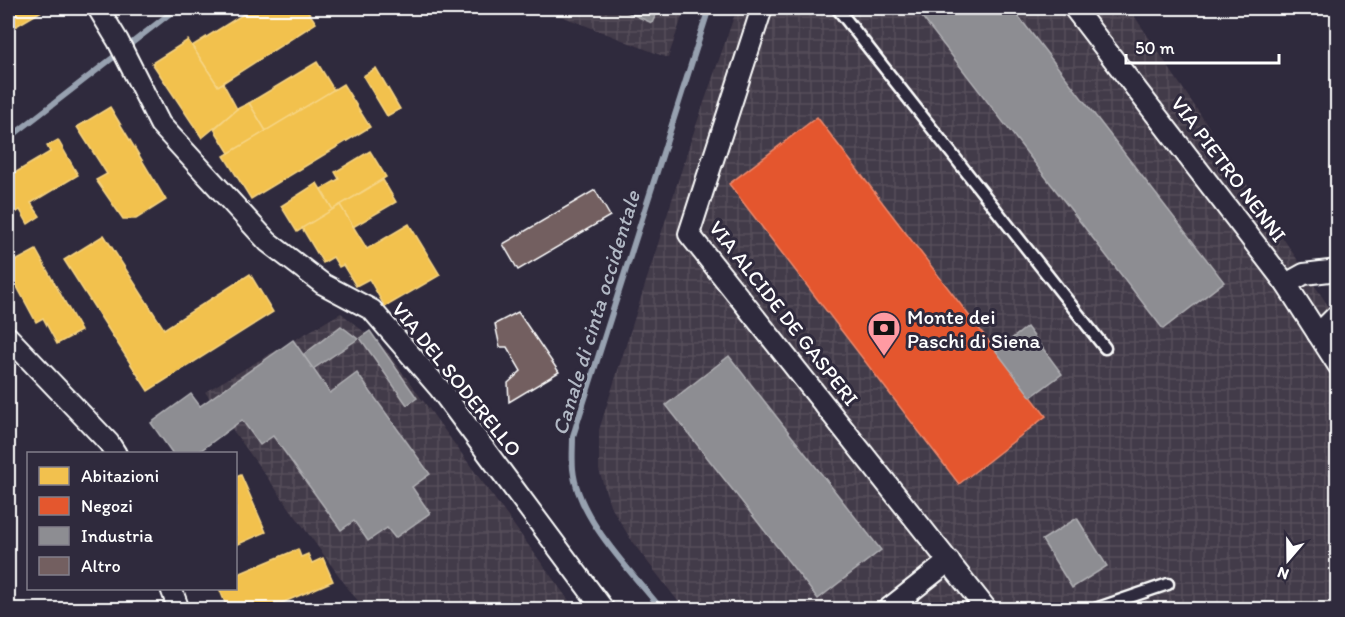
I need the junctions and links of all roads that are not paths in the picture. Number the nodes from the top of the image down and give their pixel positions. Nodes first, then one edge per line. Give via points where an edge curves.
1 (98, 8) edge
2 (762, 8) edge
3 (837, 8) edge
4 (1074, 8) edge
5 (1338, 270) edge
6 (1286, 284) junction
7 (1338, 314) edge
8 (1318, 334) junction
9 (8, 337) edge
10 (1105, 348) dead end
11 (1338, 365) edge
12 (115, 452) edge
13 (949, 561) junction
14 (1168, 584) dead end
15 (172, 590) edge
16 (179, 609) edge
17 (604, 609) edge
18 (887, 609) edge
19 (987, 609) edge
20 (1092, 609) edge

1 - 17 street, VIA DEL SODERELLO via 160,124 268,242 323,284 372,310 440,389
2 - 13 street, VIA ALCIDE DE GASPERI via 689,234
3 - 10 lane
4 - 6 street, VIA PIETRO NENNI
5 - 6 street via 1304,274
6 - 8 street, VIA PIETRO NENNI
7 - 8 street
8 - 11 street, VIA PIETRO NENNI
9 - 12 street
13 - 18 street
13 - 19 street, VIA ALCIDE DE GASPERI
14 - 20 lane
15 - 16 street

